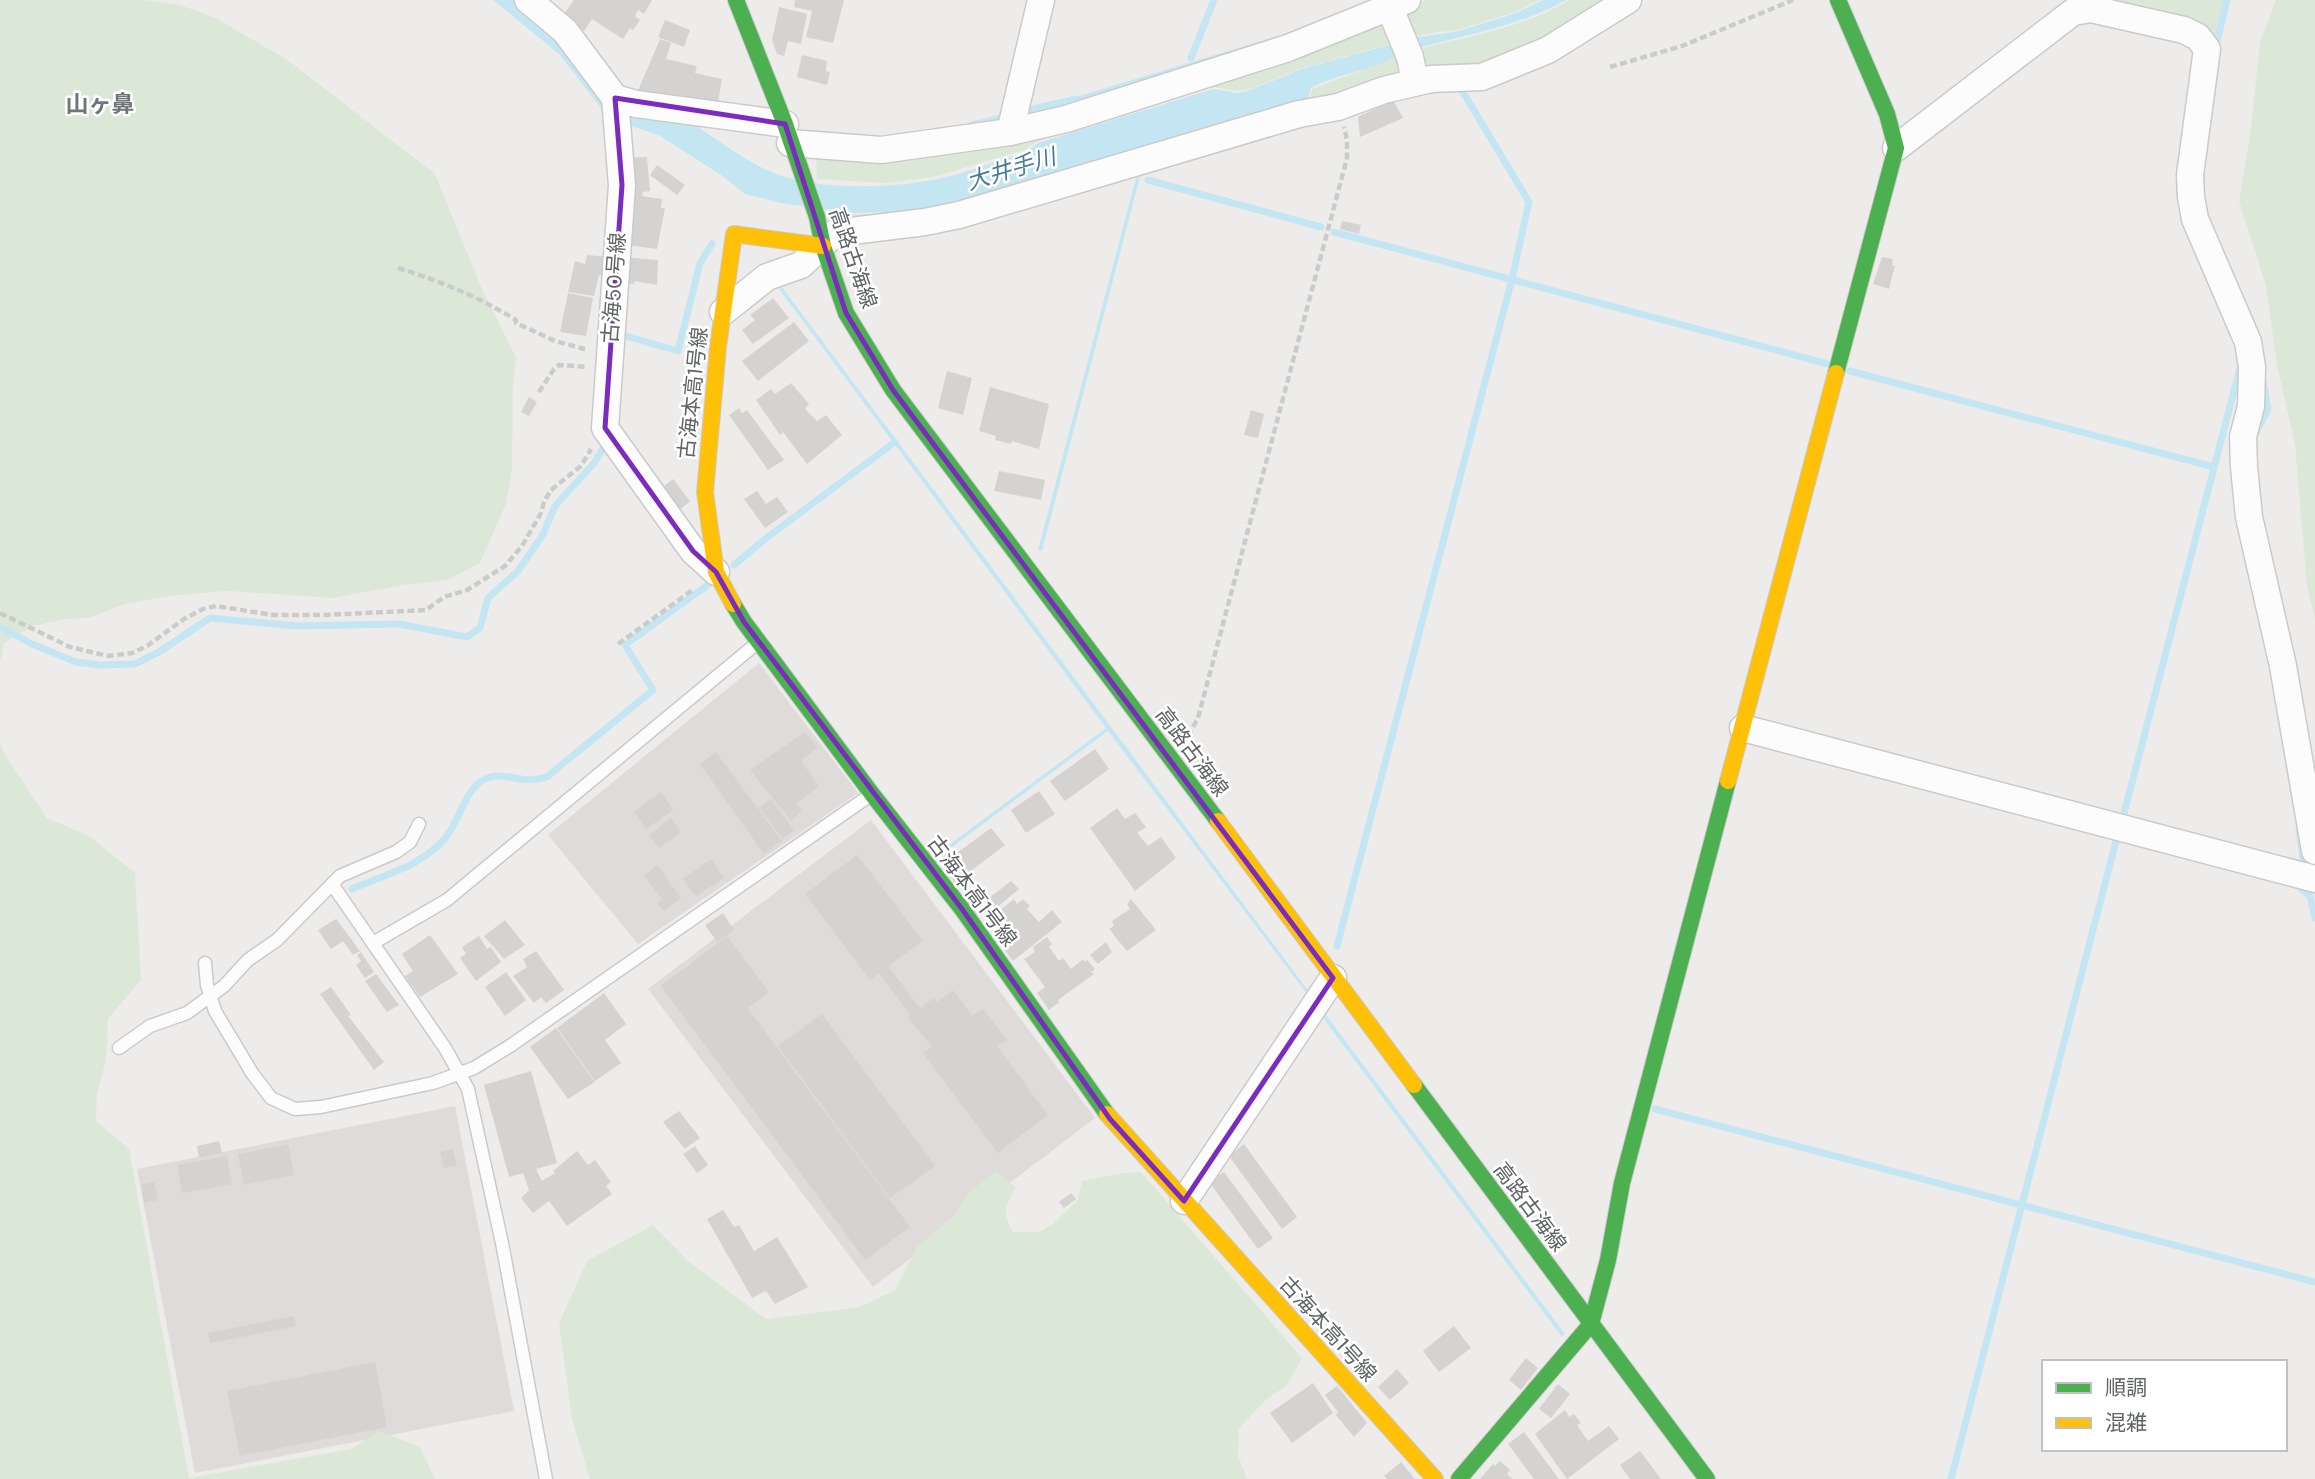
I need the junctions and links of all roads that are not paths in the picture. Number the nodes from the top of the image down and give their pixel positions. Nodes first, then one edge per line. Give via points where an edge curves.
1 (528, 0) edge
2 (736, 0) edge
3 (1041, 0) edge
4 (1628, 0) edge
5 (1838, 0) edge
6 (1398, 3) edge
7 (1409, 59) junction
8 (615, 98) junction
9 (1010, 132) junction
10 (790, 142) junction
11 (1896, 148) junction
12 (823, 246) junction
13 (723, 312) junction
14 (716, 572) junction
15 (759, 642) junction
16 (1743, 728) junction
17 (872, 794) junction
18 (419, 824) dead end
19 (2315, 851) edge
20 (2315, 879) edge
21 (332, 884) junction
22 (373, 943) junction
23 (205, 963) dead end
24 (1333, 978) junction
25 (210, 996) junction
26 (120, 1048) dead end
27 (460, 1074) junction
28 (1184, 1201) junction
29 (1591, 1324) junction
30 (546, 1479) edge
31 (1435, 1479) edge
32 (1459, 1479) edge
33 (1707, 1479) edge

1 - 8 street via 565,31
2 - 10 street, 高路古海線
3 - 9 street
4 - 7 street via 1548,50 1482,76 1431,79
5 - 11 street via 1887,114
6 - 7 street
6 - 9 street via 1288,48 1066,119
7 - 12 street via 1338,107 1299,114 959,215 835,233
8 - 10 street
8 - 14 street, 古海50号線 via 622,185 605,428 693,551
9 - 10 street via 881,150
10 - 12 street, 高路古海線
11 - 16 street
11 - 19 street via 2073,12 2091,9 2184,30 2198,37 2207,49 2190,197 2195,219 2248,342 2251,406 2243,447 2249,517 2283,666
12 - 13 street via 801,265 767,277
12 - 13 street, 古海本高1号線 via 734,234
12 - 24 street, 高路古海線 via 846,313 893,390
13 - 14 street, 古海本高1号線 via 705,492
14 - 15 street, 古海本高1号線
15 - 17 street, 古海本高1号線
15 - 22 lane via 447,900
16 - 20 street
16 - 29 street via 1622,1183
17 - 27 lane via 510,1046
17 - 28 street, 古海本高1号線 via 962,909 1110,1119
18 - 21 lane via 410,842 396,852 340,876
21 - 22 lane
21 - 25 lane
22 - 27 lane
23 - 25 lane
24 - 28 street
24 - 29 street, 高路古海線
25 - 26 lane via 187,1013 150,1026
25 - 27 lane via 251,1073 271,1098 295,1109
27 - 30 lane via 468,1089 502,1244
28 - 31 street, 古海本高1号線
29 - 32 street
29 - 33 street, 高路古海線

